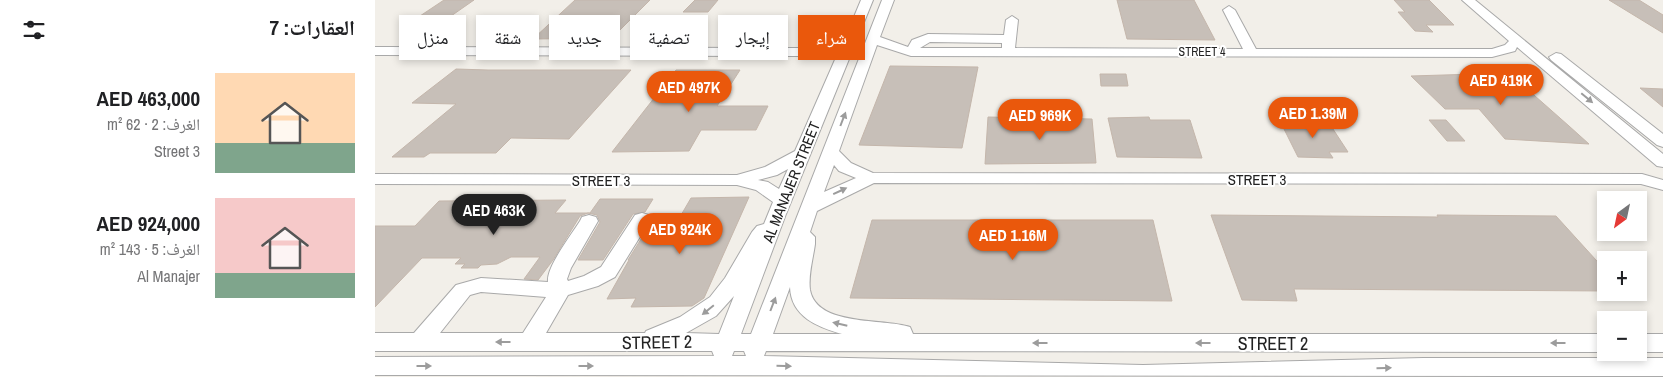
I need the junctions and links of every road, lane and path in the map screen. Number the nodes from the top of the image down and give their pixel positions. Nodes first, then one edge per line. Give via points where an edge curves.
1 (867, 0) edge
2 (888, 0) edge
3 (1468, 0) edge
4 (1485, 0) edge
5 (1229, 10) dead end
6 (861, 15) edge
7 (1012, 20) dead end
8 (874, 39) junction
9 (1516, 40) junction
10 (1008, 45) junction
11 (375, 51) edge
12 (798, 52) edge
13 (911, 52) junction
14 (1251, 52) junction
15 (1492, 53) junction
16 (827, 60) edge
17 (841, 60) edge
18 (839, 64) junction
19 (1549, 66) junction
20 (862, 69) junction
21 (1663, 142) edge
22 (831, 151) junction
23 (802, 154) junction
24 (1663, 162) edge
25 (871, 178) junction
26 (375, 179) edge
27 (1642, 179) junction
28 (737, 180) junction
29 (1663, 185) edge
30 (780, 207) junction
31 (807, 216) junction
32 (642, 219) dead end
33 (589, 221) dead end
34 (561, 290) junction
35 (375, 342) edge
36 (421, 342) junction
37 (529, 342) junction
38 (641, 342) junction
39 (727, 342) junction
40 (759, 342) junction
41 (939, 342) junction
42 (1597, 343) edge
43 (1647, 343) edge
44 (1663, 343) edge
45 (750, 365) junction
46 (375, 366) edge
47 (718, 366) junction
48 (1663, 367) edge
49 (1426, 372) edge
50 (1533, 372) edge
51 (1594, 372) edge
52 (1137, 376) edge

1 - 6 street, AL MANAJER STREET
2 - 8 street, AL MANAJER STREET
3 - 9 street
4 - 21 street
5 - 14 street
7 - 10 street
8 - 13 street, STREET 4
8 - 20 street, AL MANAJER STREET
9 - 15 street, STREET 4 via 1510,48
9 - 19 street
10 - 13 street, STREET 4
10 - 14 street, STREET 4
11 - 12 street
13 - 20 street, STREET 4 via 883,58
14 - 15 street, STREET 4
15 - 19 street, STREET 4
16 - 18 street
17 - 18 street, AL MANAJER STREET
18 - 23 street, AL MANAJER STREET
19 -> 24 street
22 -> 20 street, AL MANAJER STREET
22 - 25 street, STREET 3 via 845,167
22 - 31 street, AL MANAJER STREET
23 - 28 street, STREET 3 via 771,171
23 - 30 street, AL MANAJER STREET
24 - 27 street via 1657,172
25 - 27 street, STREET 3
31 -> 25 street, STREET 3 via 840,190
26 - 28 street, STREET 3
27 - 29 street, STREET 3
28 - 30 street, STREET 3 via 762,186
30 -> 38 street via 749,250 732,284 719,301 689,323
30 - 39 street, AL MANAJER STREET
40 -> 31 street, AL MANAJER STREET
41 -> 31 street, STREET 2 via 835,324 810,312 799,292 806,251
32 - 34 street via 608,272
33 - 34 street via 561,268 557,278
34 - 36 street via 471,286 463,290
34 - 37 street
35 - 36 street, STREET 2
37 -> 36 street, STREET 2
37 - 38 street, STREET 2
38 - 39 street, STREET 2
39 - 40 street, STREET 2
39 - 47 street, AL MANAJER STREET
40 - 41 street, STREET 2
40 - 45 street, AL MANAJER STREET
42 -> 41 street, STREET 2
43 - 44 street
45 - 47 street, STREET 2
45 -> 52 street, STREET 2
46 -> 47 street, STREET 2
48 - 51 street, STREET 2
49 - 50 street, STREET 2
52 -> 49 street, STREET 2
50 - 51 street, STREET 2

